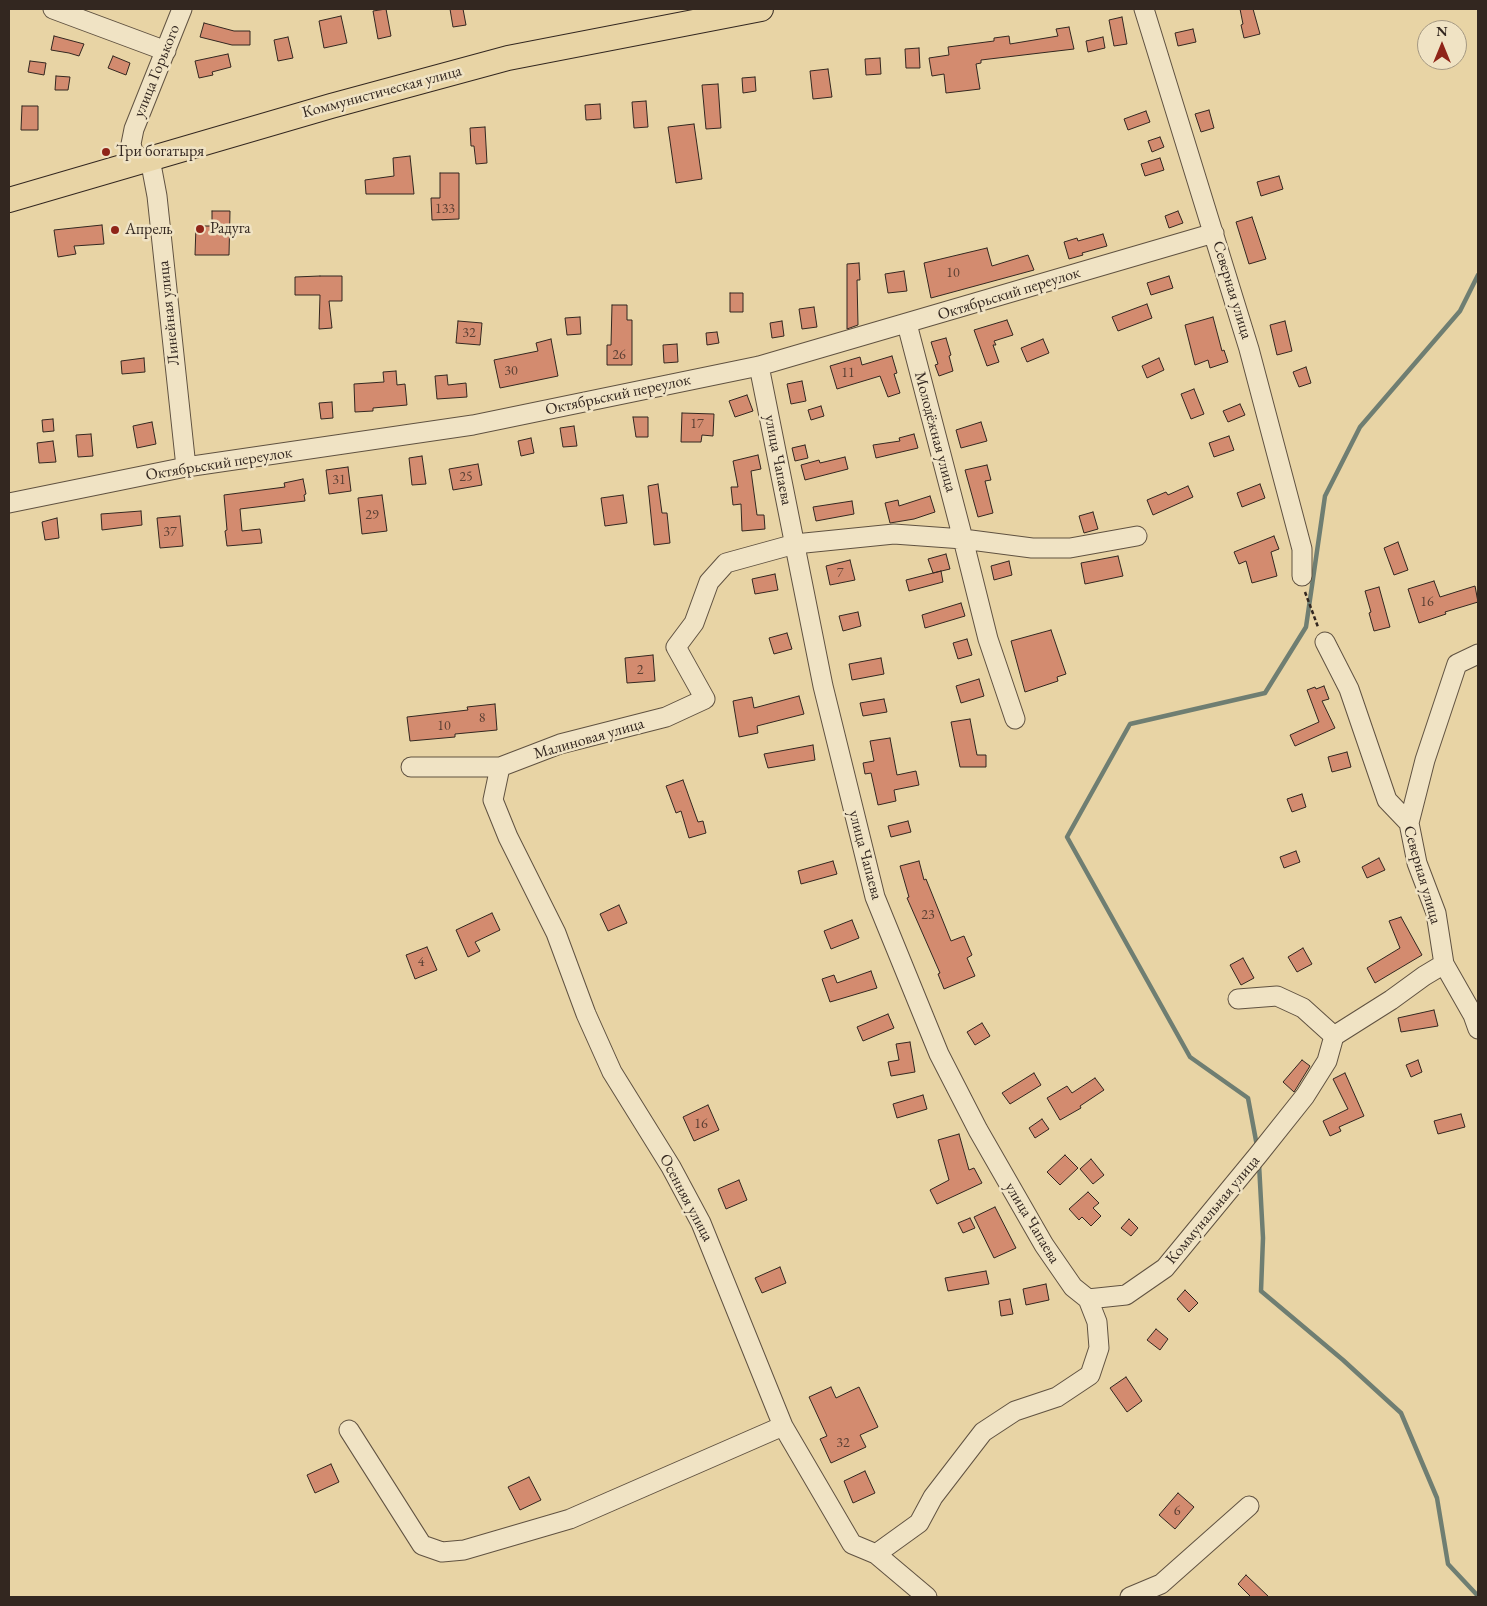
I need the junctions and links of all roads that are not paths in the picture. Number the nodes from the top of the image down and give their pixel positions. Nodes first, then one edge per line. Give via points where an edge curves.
1 (53, 9) edge
2 (182, 9) edge
3 (761, 9) edge
4 (1144, 9) edge
5 (166, 51) junction
6 (143, 161) junction
7 (9, 200) edge
8 (1214, 233) junction
9 (907, 324) junction
10 (760, 366) junction
11 (186, 467) junction
12 (9, 503) edge
13 (1137, 536) dead end
14 (964, 539) junction
15 (795, 544) junction
16 (1302, 576) dead end
17 (1321, 634) road end
18 (1478, 654) edge
19 (1015, 719) dead end
20 (411, 767) dead end
21 (500, 767) junction
22 (1409, 822) junction
23 (1444, 964) junction
24 (1238, 1000) dead end
25 (1478, 1028) edge
26 (1334, 1036) junction
27 (1088, 1300) junction
28 (783, 1426) junction
29 (349, 1430) dead end
30 (1250, 1506) dead end
31 (876, 1554) junction
32 (927, 1597) edge
33 (1130, 1597) edge

1 - 5 street
2 - 5 street, улица Горького
3 - 6 main road, Коммунистическая улица via 508,58
4 - 8 street, Северная улица
5 - 6 street, улица Горького via 134,129 131,144
6 - 7 main road, Коммунистическая улица
6 - 11 street, Линейная улица via 157,196
8 - 9 street, Октябрьский переулок
8 - 16 street, Северная улица via 1249,349 1302,549
9 - 10 street, Октябрьский переулок
9 - 14 street, Молодёжная улица
10 - 11 street, Октябрьский переулок via 474,425
10 - 15 street, улица Чапаева
11 - 12 street, Октябрьский переулок
13 - 14 street via 1070,548 1032,548
14 - 15 street via 894,534
14 - 19 street, Молодёжная улица via 988,639
15 - 21 street, Малиновая улица via 726,563 709,582 694,623 676,647 705,699 666,717 560,744
15 - 27 street, улица Чапаева via 823,686 875,897 939,1054 978,1130 1044,1245 1073,1287
17 - 22 street, Северная улица via 1349,689 1387,800
18 - 22 street via 1456,664
20 - 21 street, Малиновая улица
21 - 28 street, Осенняя улица via 492,800 556,934 612,1072 671,1167 701,1223
22 - 23 street, Северная улица via 1417,864 1436,913
23 - 25 street, Северная улица
23 - 26 street
24 - 26 street via 1277,996 1303,1008
26 - 27 street, Коммунальная улица via 1327,1060 1305,1096 1165,1268 1126,1295
27 - 31 street via 1097,1322 1100,1348 1090,1375 1057,1397 1015,1411 983,1432 933,1497 919,1523
28 - 29 street via 570,1519 464,1550 442,1552 422,1546
28 - 31 street, Осенняя улица via 852,1544
30 - 33 street via 1161,1584
31 - 32 street, Осенняя улица

